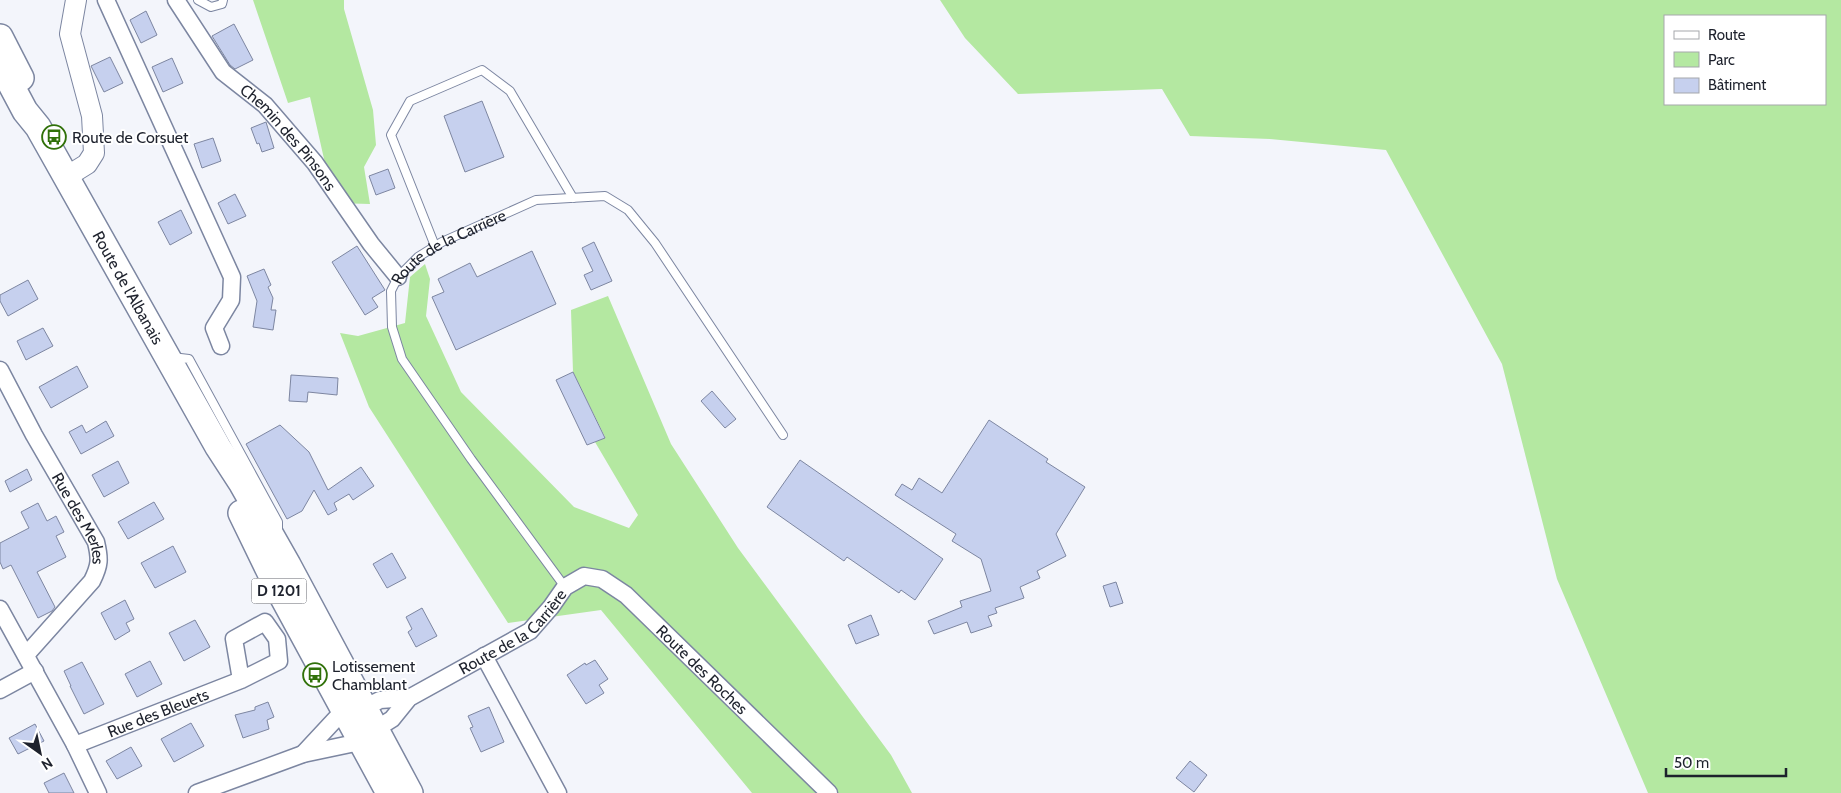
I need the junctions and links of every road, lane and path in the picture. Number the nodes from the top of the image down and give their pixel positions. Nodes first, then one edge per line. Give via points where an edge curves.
1 (76, 0) edge
2 (106, 0) edge
3 (176, 0) edge
4 (198, 0) edge
5 (223, 0) edge
6 (0, 37) edge
7 (0, 64) edge
8 (38, 127) junction
9 (66, 177) junction
10 (573, 198) junction
11 (435, 246) junction
12 (398, 277) junction
13 (221, 346) dead end
14 (167, 356) junction
15 (0, 370) edge
16 (783, 435) dead end
17 (218, 447) junction
18 (278, 547) junction
19 (565, 587) junction
20 (0, 609) edge
21 (26, 655) junction
22 (484, 656) junction
23 (35, 671) junction
24 (241, 680) dead end
25 (0, 690) edge
26 (409, 698) junction
27 (360, 724) junction
28 (75, 745) junction
29 (302, 754) junction
30 (98, 793) edge
31 (197, 793) edge
32 (389, 793) edge
33 (404, 793) edge
34 (410, 793) edge
35 (558, 793) edge
36 (829, 793) edge

1 - 9 street via 70,34 92,116 94,153 87,164
2 - 13 street via 232,277 231,300 214,328
3 - 12 street, Chemin des Pinsons via 222,72 265,105 315,163
4 - 5 lane via 211,7 222,4
6 - 8 main road, Route de l'Albanais / D 1201 via 36,107
7 - 8 main road, Route de l'Albanais / D 1201 via 25,111
8 - 9 main road, Route de l'Albanais / D 1201
9 - 14 main road, Route de l'Albanais / D 1201
10 - 11 lane, Route de la Carrière via 536,200
10 - 11 lane via 510,92 482,70 410,100 391,135
10 - 16 lane, Route de la Carrière via 605,196 628,210 655,243
11 - 12 lane, Route de la Carrière
12 - 19 lane, Route de la Carrière via 391,291 392,327 402,359
14 - 17 main road, Route de l'Albanais / D 1201
14 - 18 lane via 189,359 278,522
15 - 21 street, Rue des Merles via 96,542 99,555 99,568 92,580
17 - 18 main road, Route de l'Albanais / D 1201
17 - 27 main road, Route de l'Albanais / D 1201 via 225,480 275,583 303,636
18 - 27 main road, Route de l'Albanais / D 1201
19 - 22 street, Route de la Carrière via 530,631
19 - 36 street, Route des Roches via 584,576 602,579 626,595
20 - 21 street
21 - 23 street
22 - 26 street, Route de la Carrière
22 - 35 street
23 - 25 street
23 - 28 street
24 - 28 street, Rue des Bleuets
26 - 27 street, Route de la Carrière via 392,719
26 - 27 street, Route de la Carrière via 380,700
27 - 29 street
27 - 29 street
27 - 32 main road, Route de l'Albanais / D 1201
27 - 33 street
27 - 34 main road
28 - 30 street
29 - 31 street

